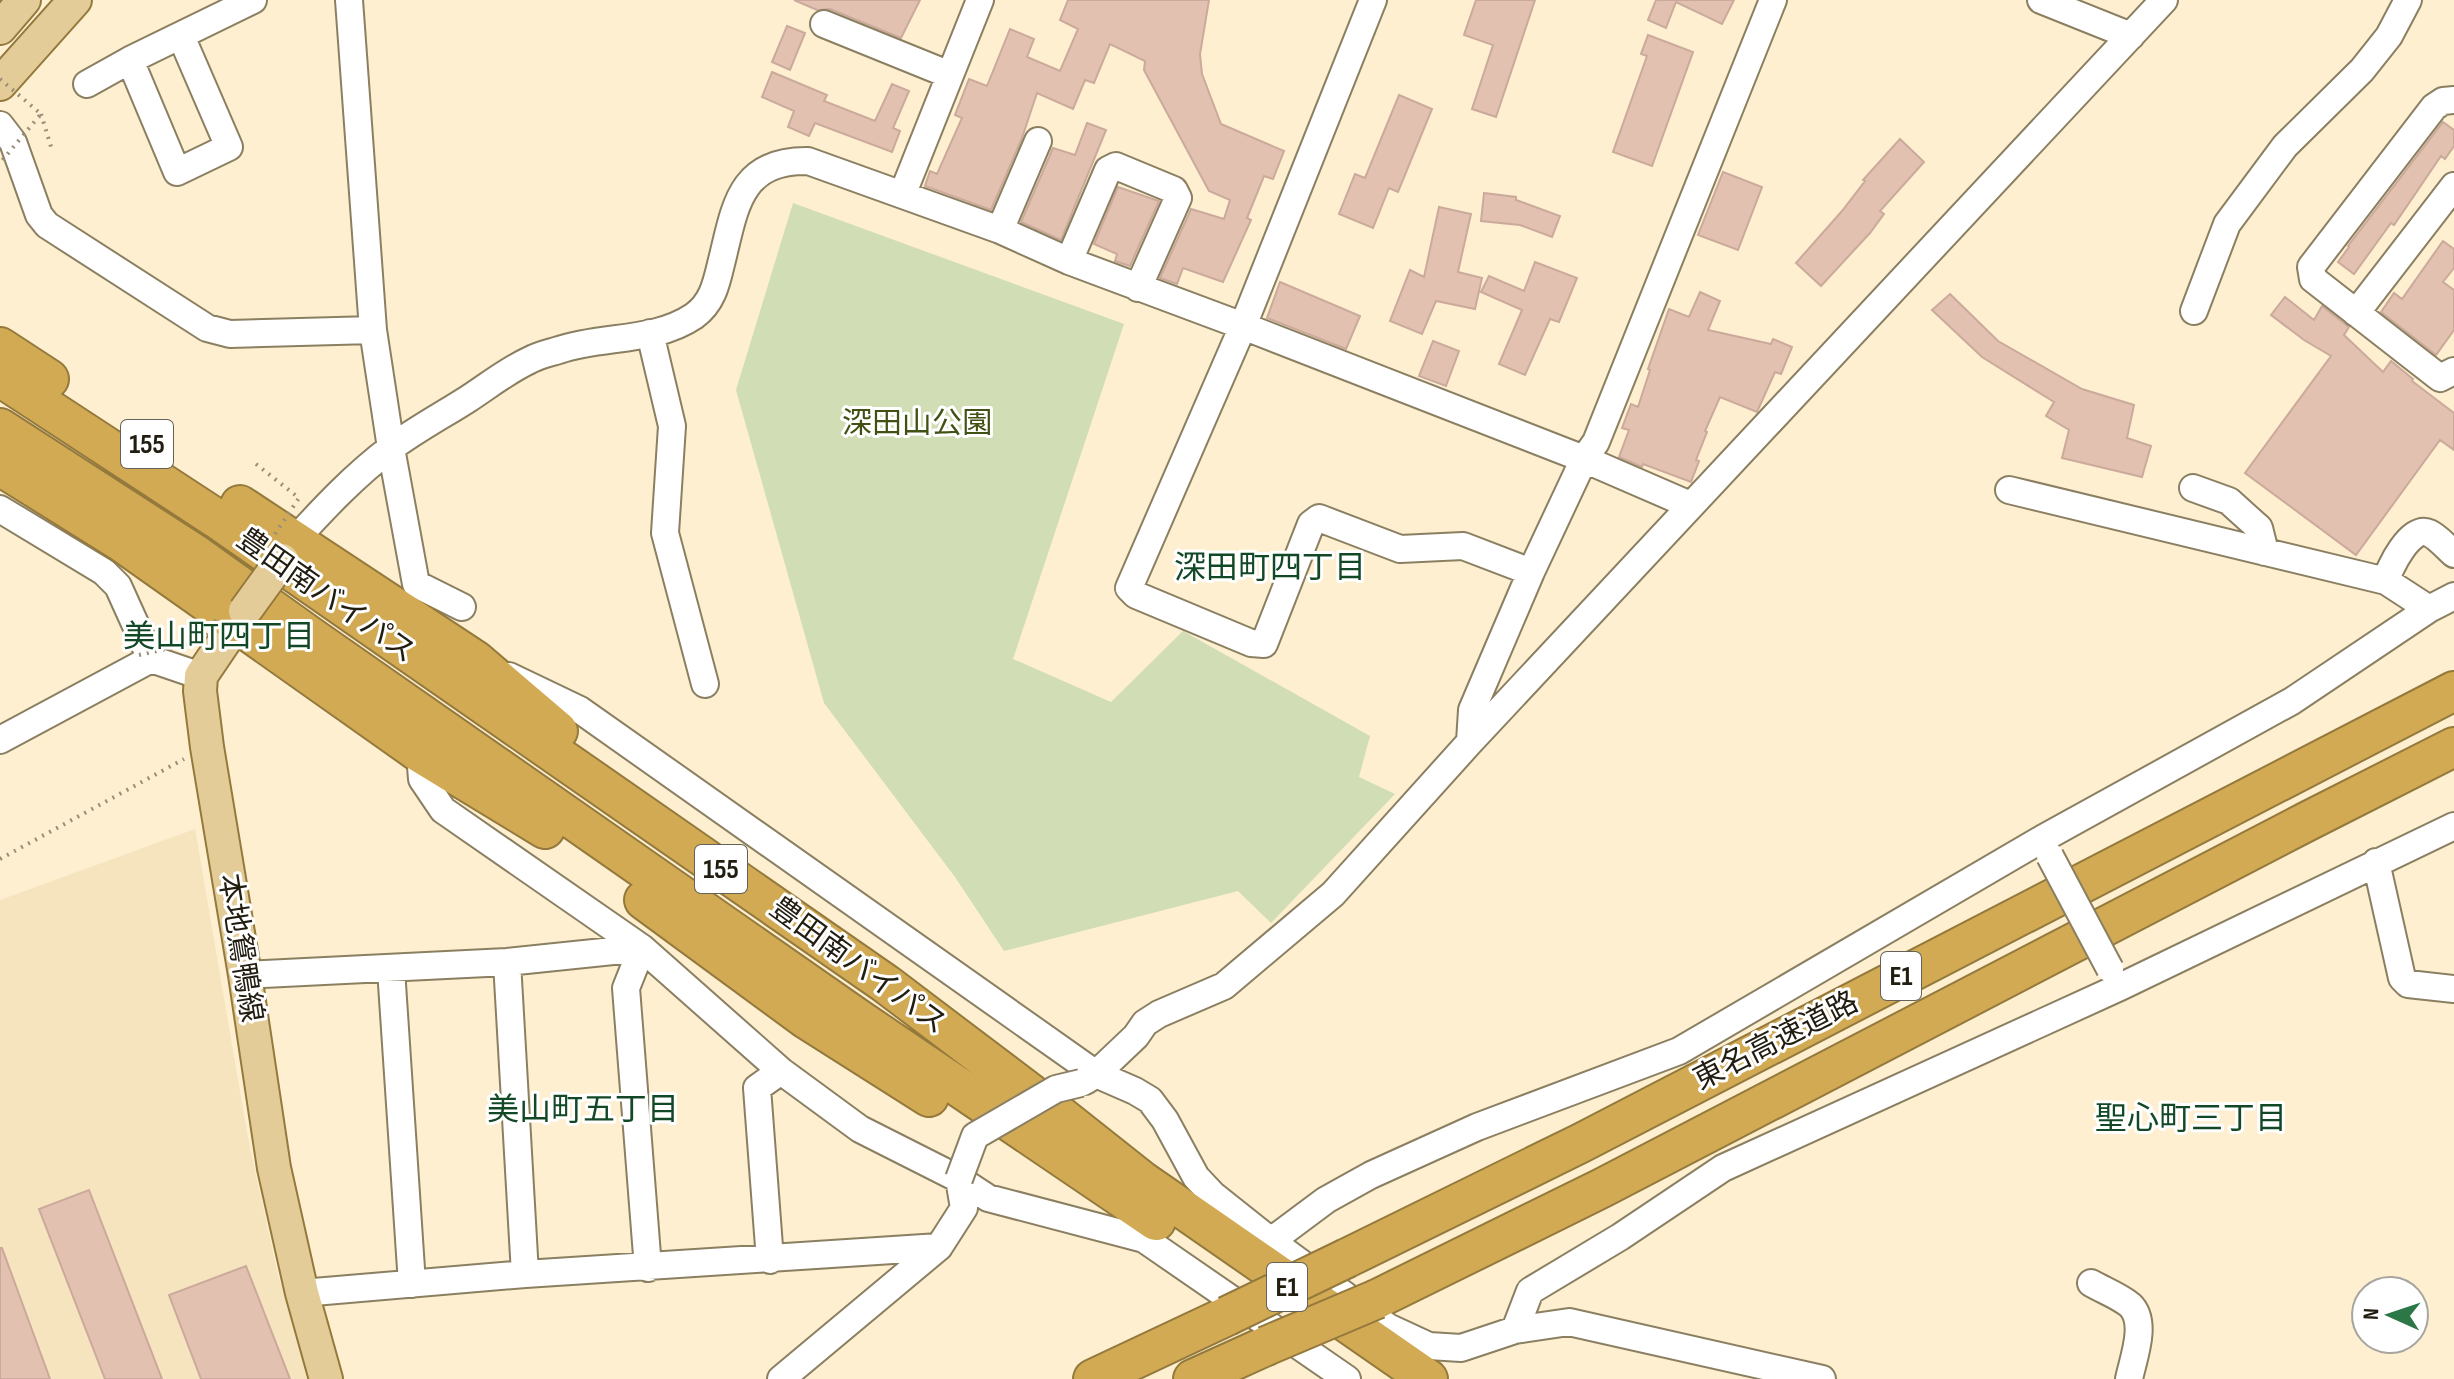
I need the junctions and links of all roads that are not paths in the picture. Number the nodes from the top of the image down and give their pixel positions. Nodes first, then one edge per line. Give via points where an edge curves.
1 (24, 0) edge
2 (75, 0) edge
3 (253, 0) edge
4 (349, 0) edge
5 (980, 0) edge
6 (1373, 0) edge
7 (1773, 0) edge
8 (2041, 0) edge
9 (2164, 0) edge
10 (2408, 0) edge
11 (824, 24) dead end
12 (0, 28) edge
13 (181, 36) junction
14 (2131, 36) junction
15 (130, 60) junction
16 (950, 75) junction
17 (0, 81) edge
18 (87, 84) dead end
19 (2454, 100) edge
20 (0, 125) edge
21 (1038, 141) dead end
22 (2454, 186) edge
23 (903, 193) junction
24 (1000, 230) junction
25 (1069, 261) junction
26 (1138, 288) junction
27 (2194, 311) dead end
28 (2356, 313) junction
29 (1243, 326) junction
30 (373, 330) junction
31 (650, 333) junction
32 (0, 347) edge
33 (2454, 371) edge
34 (0, 377) edge
35 (0, 428) edge
36 (391, 448) junction
37 (1584, 459) junction
38 (0, 466) edge
39 (2193, 488) dead end
40 (2009, 490) dead end
41 (1690, 505) junction
42 (0, 509) edge
43 (288, 550) junction
44 (2265, 552) junction
45 (2454, 554) edge
46 (1531, 572) junction
47 (2386, 581) junction
48 (2454, 596) edge
49 (462, 607) dead end
50 (2429, 609) junction
51 (240, 617) junction
52 (151, 659) junction
53 (475, 660) junction
54 (201, 676) junction
55 (705, 684) dead end
56 (2454, 691) edge
57 (0, 740) edge
58 (1470, 742) junction
59 (2454, 747) edge
60 (420, 753) junction
61 (2454, 826) edge
62 (2046, 847) junction
63 (2376, 862) junction
64 (642, 948) junction
65 (507, 962) junction
66 (391, 969) junction
67 (245, 975) junction
68 (2115, 978) junction
69 (2454, 989) edge
70 (781, 1071) junction
71 (1089, 1079) junction
72 (1051, 1110) junction
73 (1093, 1178) junction
74 (959, 1179) junction
75 (1271, 1241) junction
76 (939, 1247) junction
77 (770, 1260) junction
78 (648, 1268) junction
79 (525, 1274) junction
80 (2091, 1283) dead end
81 (412, 1284) junction
82 (302, 1293) junction
83 (1515, 1330) junction
84 (1790, 1376) edge
85 (326, 1379) edge
86 (781, 1379) edge
87 (1093, 1379) edge
88 (1193, 1379) edge
89 (1347, 1379) edge
90 (1386, 1379) edge
91 (1428, 1379) edge
92 (1822, 1379) edge
93 (2129, 1379) edge

1 - 12 main road
2 - 17 main road
3 - 13 street
4 - 30 street
5 - 16 street
6 - 29 street
7 - 37 street via 1596,442
8 - 14 street
9 - 14 street
10 - 27 street via 2380,48 2285,146 2227,224
11 - 16 street
13 - 15 street
13 - 15 street via 229,147 177,172
14 - 41 street
15 - 18 street
16 - 23 street
19 - 28 street via 2434,107 2311,267 2313,279
20 - 30 street via 13,142 47,225 207,328 230,334
21 - 24 street
22 - 28 street
23 - 24 street
23 - 31 street via 808,161 768,166 740,198 709,304 693,317
24 - 25 street
25 - 26 street
25 - 26 street via 1108,170 1116,166 1174,190 1178,198
26 - 29 street
28 - 33 street via 2440,378
29 - 37 street
29 - 46 street via 1129,588 1136,595 1264,644 1311,524 1319,518 1400,549 1463,546
30 - 36 street
31 - 36 street via 530,359
31 - 55 street via 672,426 665,533
32 - 43 highway, 155
34 - 72 highway, 豊田南バイパス / 155 via 217,519 874,975
35 - 73 highway, 豊田南バイパス / 155 via 195,554
36 - 43 street via 332,499
36 - 49 street via 416,584
37 - 41 street
37 - 46 street
38 - 51 highway, 155
39 - 44 street via 2229,501 2259,528
40 - 44 street
41 - 58 street
42 - 52 street via 104,572 118,586
43 - 51 main road, bridge
43 - 53 highway, 155
44 - 47 street
45 - 47 street via 2421,531 2390,566
46 - 58 street via 1472,710
47 - 50 street
48 - 50 street
50 - 62 street via 2292,701
51 - 54 main road
51 - 60 highway, 155
52 - 54 street
52 - 57 street
53 - 71 street via 580,710
53 - 72 highway, 155 via 552,727 806,905 988,1048
54 - 67 main road, 本地鴛鴨線 via 207,747
56 - 87 highway, 東名高速道路 / E1, bridge via 1581,1143
58 - 71 street via 1333,894 1224,986 1145,1023
59 - 88 highway, 東名高速道路 / E1, bridge via 1602,1188 1377,1299
60 - 64 street via 422,779 443,810
60 - 73 highway, 155 via 556,836 806,1019 955,1113
61 - 63 street
62 - 68 street, bridge
62 - 75 street via 1679,1051 1477,1127 1371,1175
63 - 68 street
63 - 69 street via 2402,978 2408,984
64 - 65 street
64 - 70 street
64 - 78 street via 626,988
65 - 66 street
65 - 79 street
66 - 67 street
66 - 81 street
67 - 82 main road, 本地鴛鴨線 via 274,1168
68 - 83 street via 1723,1168 1530,1291
70 - 74 street via 860,1129
70 - 77 street via 757,1088
71 - 74 street, bridge via 1056,1089 975,1136
71 - 75 street via 1150,1100 1196,1177
72 - 91 highway, 豊田南バイパス / 155 via 1141,1180
73 - 90 highway, 豊田南バイパス / 155
74 - 76 street via 964,1208
74 - 89 street via 988,1198 1144,1239
75 - 83 street via 1388,1327 1429,1346 1461,1348
76 - 77 street
76 - 86 street
77 - 78 street
78 - 79 street
79 - 81 street
80 - 93 street via 2131,1306 2138,1321
81 - 82 street
82 - 85 main road, 本地鴛鴨線
83 - 84 street via 1569,1322
84 - 92 street

